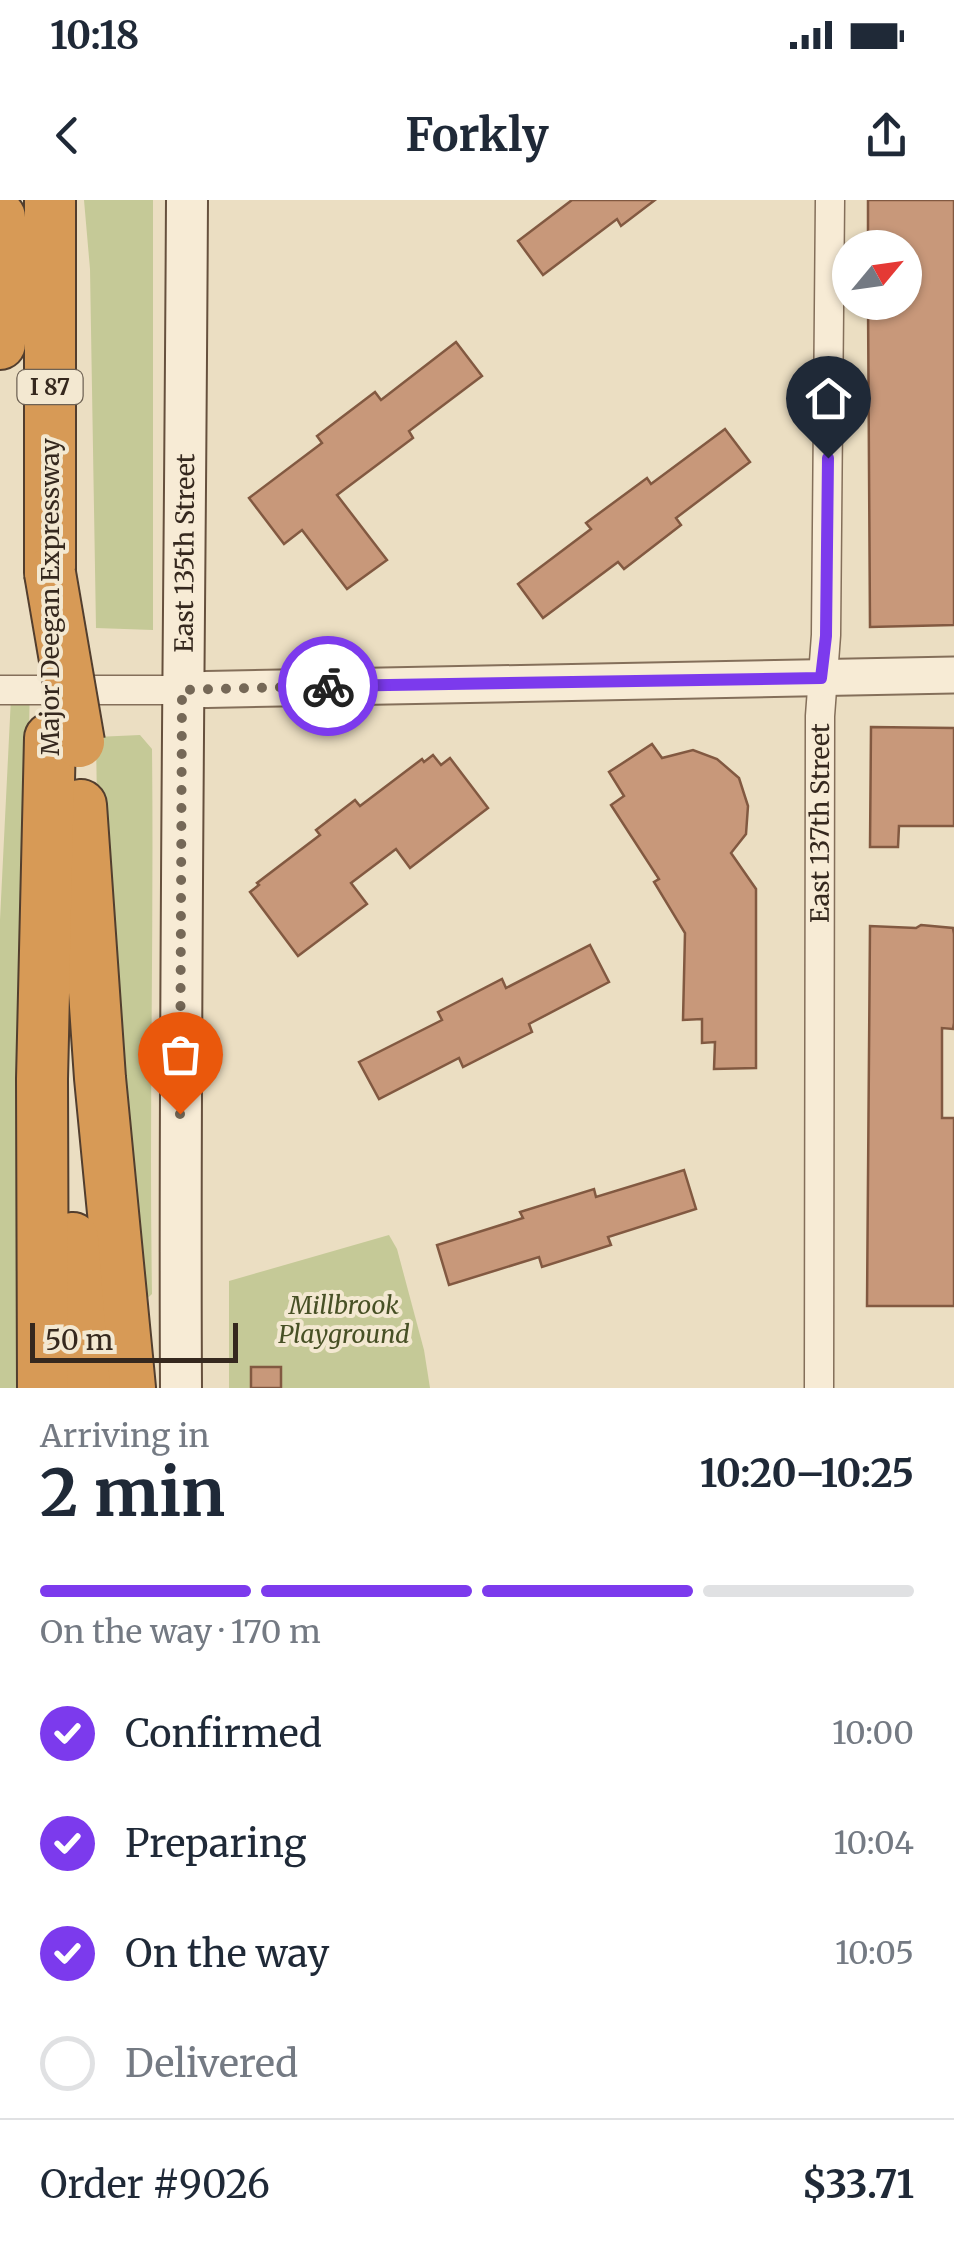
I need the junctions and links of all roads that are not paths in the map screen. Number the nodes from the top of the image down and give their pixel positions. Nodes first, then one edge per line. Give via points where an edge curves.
1 (50, 200) edge
2 (186, 200) edge
3 (830, 200) edge
4 (0, 217) edge
5 (0, 344) edge
6 (954, 675) edge
7 (821, 678) junction
8 (0, 690) edge
9 (182, 690) junction
10 (65, 740) junction
11 (49, 874) junction
12 (43, 1388) edge
13 (85, 1388) edge
14 (130, 1388) edge
15 (181, 1388) edge
16 (819, 1388) edge

1 - 10 highway, Major Deegan Expressway / I 87, bridge via 50,574
2 - 9 main road, East 135th Street
3 - 7 street, East 137th Street
4 - 5 highway
6 - 7 street
7 - 9 street
7 - 16 street, East 137th Street
8 - 9 street
9 - 15 main road, East 135th Street
10 - 11 highway, Major Deegan Expressway / I 87
10 - 14 highway
11 - 12 highway
11 - 13 highway

